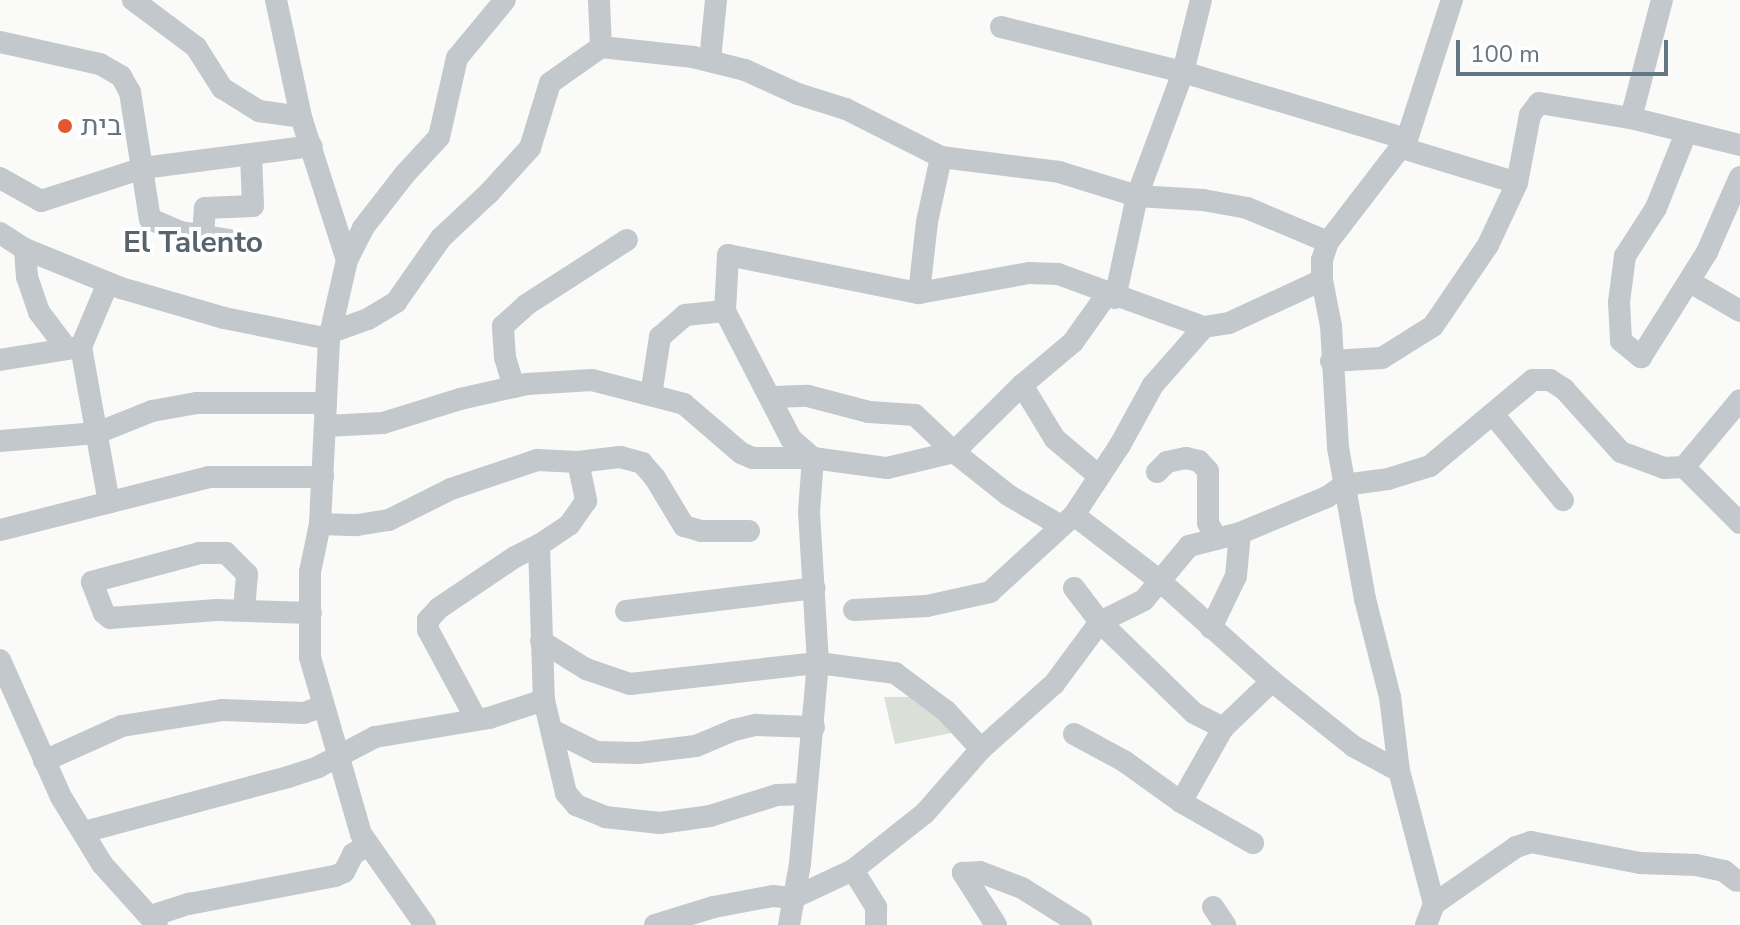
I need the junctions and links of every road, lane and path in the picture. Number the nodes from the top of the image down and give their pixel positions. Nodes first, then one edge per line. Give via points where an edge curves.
1 (133, 0) edge
2 (276, 0) edge
3 (505, 0) edge
4 (599, 0) edge
5 (716, 0) edge
6 (1201, 0) edge
7 (1452, 0) edge
8 (1662, 0) edge
9 (1001, 27) dead end
10 (0, 42) edge
11 (601, 47) junction
12 (710, 60) junction
13 (1183, 72) junction
14 (301, 117) junction
15 (1631, 118) junction
16 (1686, 133) junction
17 (1404, 144) junction
18 (1740, 145) edge
19 (312, 146) junction
20 (251, 155) junction
21 (941, 157) junction
22 (143, 168) junction
23 (1740, 177) edge
24 (0, 178) edge
25 (1517, 183) junction
26 (1137, 196) junction
27 (0, 233) edge
28 (203, 236) junction
29 (229, 240) dead end
30 (627, 240) dead end
31 (1328, 242) junction
32 (25, 249) junction
33 (347, 260) junction
34 (1322, 280) junction
35 (1690, 282) junction
36 (108, 283) junction
37 (919, 293) junction
38 (1112, 296) junction
39 (725, 311) junction
40 (1740, 311) edge
41 (1204, 327) junction
42 (331, 336) junction
43 (74, 348) junction
44 (0, 360) edge
45 (1331, 361) junction
46 (1022, 385) junction
47 (514, 387) junction
48 (651, 395) junction
49 (772, 397) junction
50 (1740, 400) edge
51 (326, 403) junction
52 (1493, 414) junction
53 (326, 426) junction
54 (97, 433) junction
55 (0, 441) edge
56 (954, 452) junction
57 (813, 458) junction
58 (578, 462) junction
59 (1684, 467) junction
60 (1157, 472) dead end
61 (1099, 476) junction
62 (323, 477) junction
63 (1344, 485) junction
64 (1563, 500) dead end
65 (109, 503) junction
66 (1067, 521) junction
67 (1740, 523) edge
68 (320, 524) junction
69 (0, 530) edge
70 (749, 531) dead end
71 (1240, 533) junction
72 (1217, 539) junction
73 (539, 545) junction
74 (1160, 581) junction
75 (815, 588) junction
76 (1074, 588) dead end
77 (244, 609) junction
78 (854, 610) dead end
79 (626, 611) dead end
80 (311, 613) junction
81 (1100, 622) junction
82 (1211, 628) junction
83 (541, 641) junction
84 (0, 660) edge
85 (818, 663) junction
86 (1272, 681) junction
87 (544, 700) junction
88 (323, 706) junction
89 (476, 719) junction
90 (814, 727) junction
91 (1223, 728) junction
92 (552, 730) junction
93 (1074, 734) dead end
94 (981, 749) junction
95 (338, 756) junction
96 (44, 761) junction
97 (1399, 771) junction
98 (804, 794) junction
99 (1181, 802) junction
100 (84, 832) junction
101 (1253, 843) dead end
102 (368, 845) junction
103 (853, 870) junction
104 (1737, 881) dead end
105 (793, 898) junction
106 (1434, 904) junction
107 (712, 916) edge
108 (154, 920) edge
109 (425, 925) edge
110 (655, 925) edge
111 (789, 925) edge
112 (876, 925) edge
113 (996, 925) edge
114 (1081, 925) edge
115 (1426, 925) edge

1 - 14 street via 196,47 222,88 259,111
2 - 14 street
3 - 33 street via 457,58 439,137 363,228
4 - 11 street
5 - 12 street
6 - 13 street
7 - 17 street
8 - 15 street
9 - 13 street
10 - 22 street via 100,64 121,76 130,92
11 - 12 street
11 - 42 street via 550,83 530,148 441,238 396,302
12 - 21 street via 846,109
13 - 17 street
13 - 26 street
14 - 19 street
15 - 16 street
15 - 25 street via 1539,103 1530,115
16 - 18 street
16 - 35 street via 1656,208 1625,256 1621,341 1641,357
17 - 25 street
17 - 31 street
19 - 20 street
19 - 33 street
20 - 22 street
20 - 28 street via 253,206 205,208
21 - 26 street via 1059,172
21 - 37 street
22 - 24 street via 41,201
22 - 28 street via 150,219
23 - 35 street
25 - 45 street via 1488,245 1433,326 1382,358
26 - 31 street via 1247,208
26 - 38 street
27 - 32 street
28 - 29 street
30 - 47 street via 526,305 503,326
31 - 34 street
32 - 36 street
32 - 43 street via 27,277 39,312
33 - 42 street
34 - 41 street via 1229,323
34 - 45 street
35 - 40 street
36 - 42 street via 224,318
36 - 43 street
37 - 38 street via 1029,273 1058,274
37 - 39 street via 728,255
38 - 41 street
38 - 46 street via 1073,342
39 - 48 street via 685,315 660,337
39 - 49 street
41 - 61 street via 1153,385
42 - 51 street
43 - 44 street
43 - 54 street
45 - 63 street
46 - 56 street
46 - 61 street via 1055,439
47 - 48 street via 592,380
47 - 53 street via 383,423
48 - 57 street via 684,404 753,458
49 - 56 street via 808,396 869,412 915,415
49 - 57 street via 791,439
50 - 59 street
51 - 53 street
51 - 54 street via 197,403 152,411
52 - 59 street via 1533,380 1550,380 1621,452 1664,468
52 - 63 street via 1430,466
52 - 64 street
53 - 62 street
54 - 55 street
54 - 65 street
56 - 57 street via 887,468
56 - 66 street via 1008,495
57 - 75 street via 809,512
58 - 68 street via 537,460 487,475 389,520
58 - 70 street via 620,457 642,463 684,526
58 - 73 street via 586,501 569,525
59 - 67 street
60 - 72 street via 1167,462 1186,458 1199,461 1208,471 1208,523
61 - 66 street
62 - 65 street via 209,477
62 - 68 street
63 - 71 street
63 - 97 street via 1390,697
65 - 69 street
66 - 74 street
66 - 78 street via 990,592 927,606
68 - 80 street via 310,572
71 - 72 street
71 - 82 street via 1236,576
72 - 74 street via 1189,546
73 - 83 street
73 - 89 street via 428,620 428,630
74 - 81 street via 1144,600
74 - 82 street
75 - 79 street
75 - 85 street
76 - 81 street
77 - 77 street via 110,618 92,582 200,553 226,553 247,574
77 - 80 street
80 - 88 street via 310,657
81 - 91 street via 1194,713
81 - 94 street via 1054,684
82 - 86 street
83 - 85 street via 586,669 630,684
83 - 87 street
84 - 96 street
85 - 90 street
85 - 94 street via 895,673 946,711
86 - 91 street
86 - 97 street via 1353,746
87 - 89 street
87 - 92 street
88 - 95 street
88 - 96 street via 304,713 222,710 122,726
89 - 95 street via 375,737
90 - 92 street via 756,725 696,746 638,753 596,752
90 - 98 street
91 - 99 street
92 - 98 street via 566,793 576,805 620,821 660,823 710,816 777,795
93 - 99 street via 1124,761
94 - 103 street via 925,813
95 - 100 street via 288,777
95 - 102 street
96 - 100 street
97 - 106 street
98 - 105 street
99 - 101 street
100 - 108 street via 102,864
102 - 108 street via 335,876 189,904
102 - 109 street
103 - 105 street
103 - 112 street via 876,907
104 - 106 street via 1724,871 1696,865 1640,863 1531,842
105 - 107 street via 773,896
105 - 111 street
106 - 115 street
107 - 110 street
113 - 114 street via 963,873 980,872 1022,888

